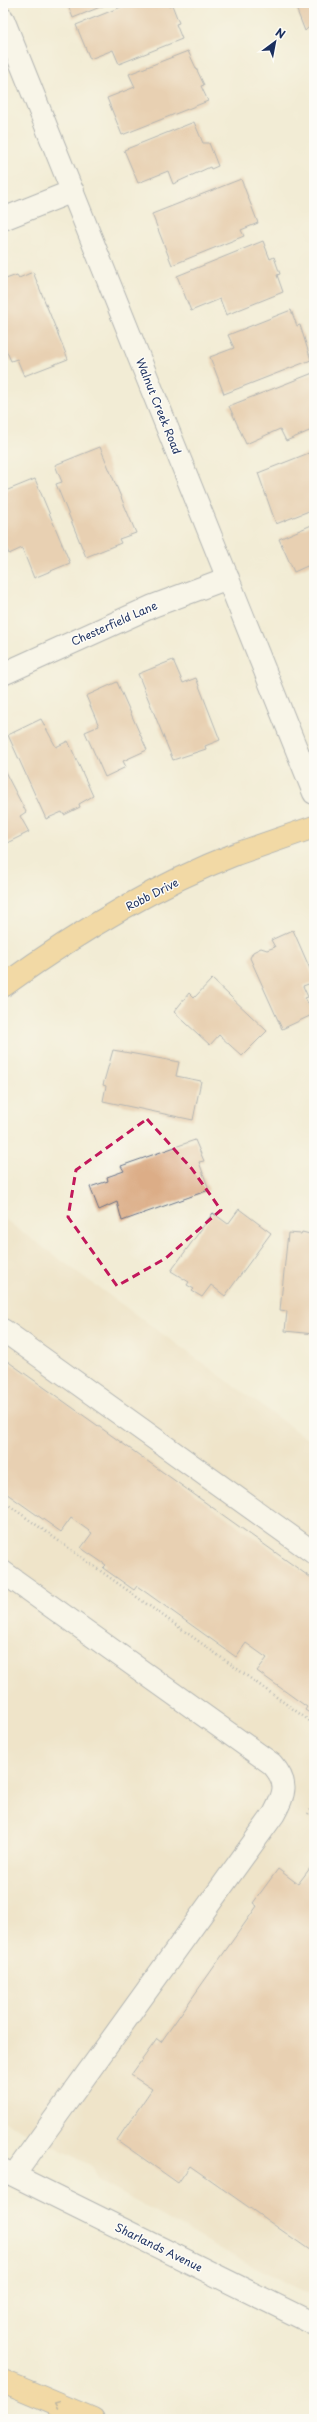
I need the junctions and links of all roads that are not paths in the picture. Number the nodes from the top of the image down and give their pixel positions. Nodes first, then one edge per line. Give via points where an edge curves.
1 (3, 19) edge
2 (72, 191) junction
3 (3, 219) edge
4 (228, 578) junction
5 (3, 674) edge
6 (314, 793) edge
7 (314, 827) edge
8 (3, 986) edge
9 (3, 1330) edge
10 (314, 1553) edge
11 (3, 1572) edge
12 (9, 2173) edge
13 (314, 2324) edge
14 (3, 2381) edge
15 (93, 2419) edge

1 - 2 street, Walnut Creek Road
2 - 3 street
2 - 4 street, Walnut Creek Road
4 - 5 street, Chesterfield Lane via 153,606
4 - 6 street, Walnut Creek Road
7 - 8 main road, Robb Drive via 235,855 141,898 51,951
9 - 10 street
11 - 12 street via 272,1764 280,1774 284,1786 282,1798 274,1814
12 - 13 street, Sharlands Avenue
15 -> 14 main road

